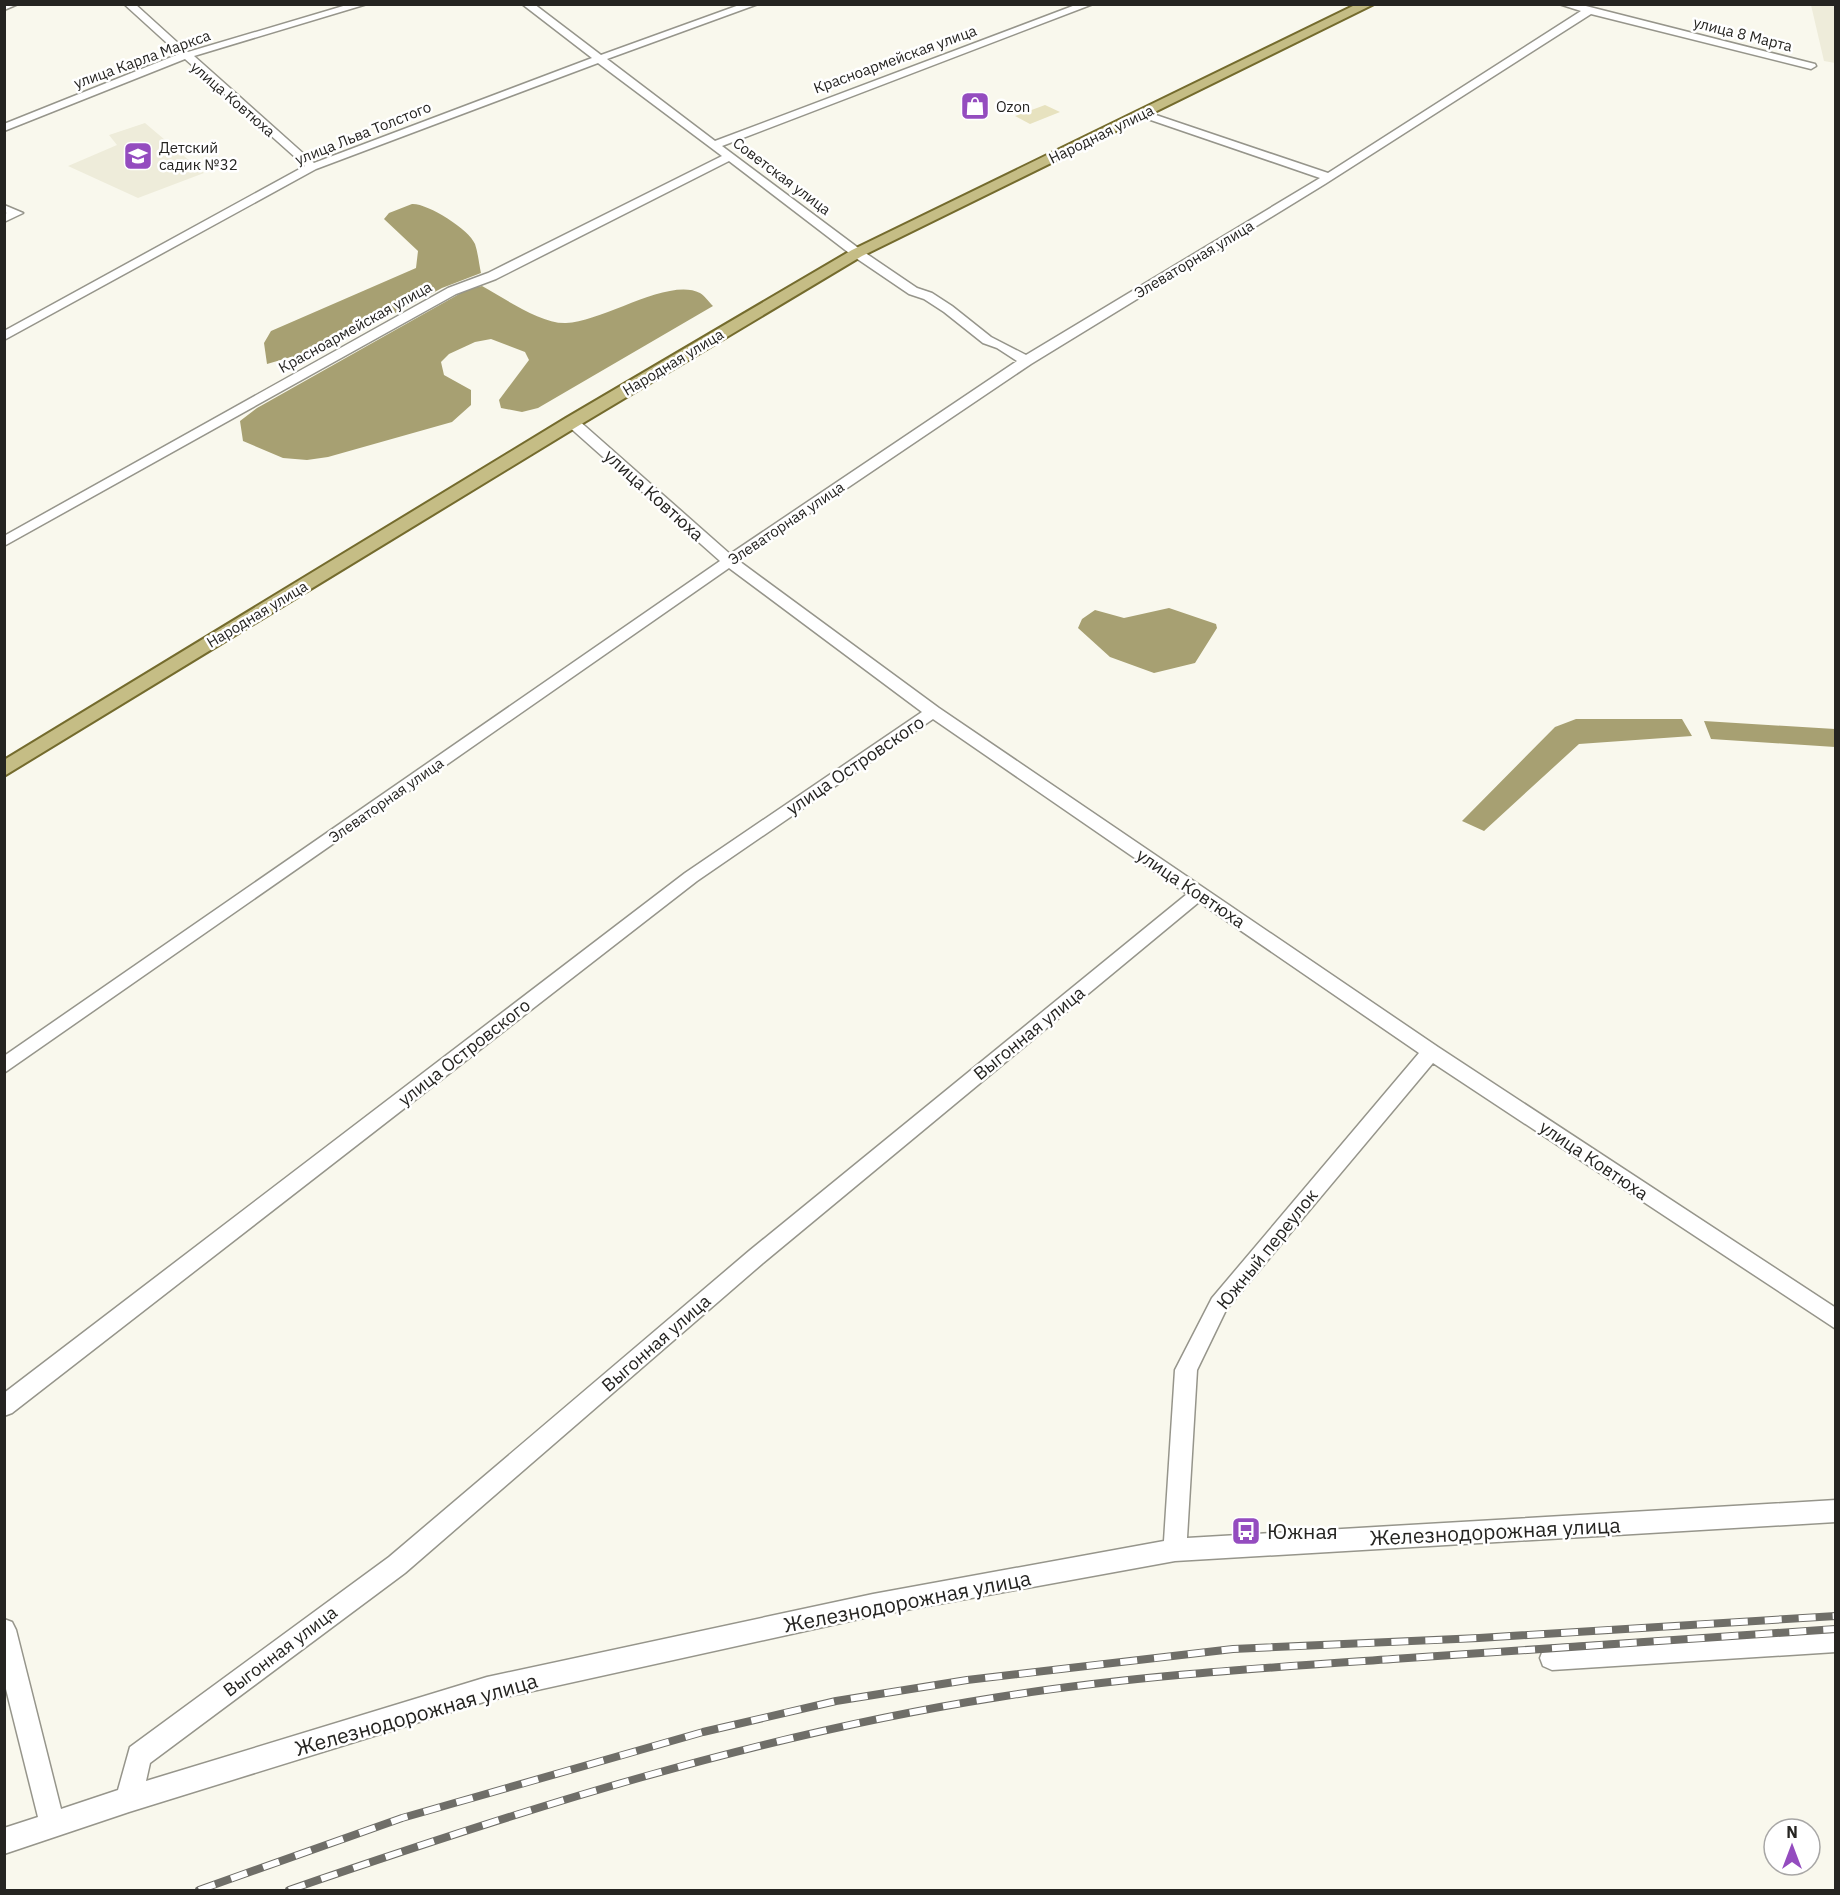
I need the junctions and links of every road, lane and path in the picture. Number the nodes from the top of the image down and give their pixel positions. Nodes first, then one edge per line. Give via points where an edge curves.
1 (12, 4) edge
2 (129, 4) edge
3 (362, 4) edge
4 (527, 4) edge
5 (753, 4) edge
6 (1088, 4) edge
7 (1368, 4) edge
8 (1564, 4) edge
9 (4, 7) edge
10 (1588, 11) junction
11 (184, 56) junction
12 (598, 59) junction
13 (1810, 66) dead end
14 (1143, 114) junction
15 (4, 128) edge
16 (713, 145) junction
17 (729, 157) junction
18 (312, 167) junction
19 (1329, 177) junction
20 (4, 208) edge
21 (4, 219) edge
22 (857, 253) junction
23 (7, 330) edge
24 (1026, 361) junction
25 (572, 422) junction
26 (4, 542) edge
27 (729, 561) junction
28 (933, 712) junction
29 (4, 769) edge
30 (1199, 893) junction
31 (1431, 1052) junction
32 (4, 1066) edge
33 (1836, 1320) edge
34 (4, 1406) edge
35 (1836, 1511) edge
36 (1176, 1550) junction
37 (4, 1630) edge
38 (1836, 1640) edge
39 (1552, 1658) dead end
40 (129, 1799) junction
41 (53, 1826) junction
42 (4, 1841) edge

1 - 9 street
2 - 11 street, улица Ковтюха
3 - 11 street, улица Карла Маркса
4 - 12 street, Советская улица
5 - 12 street, улица Льва Толстого
6 - 16 street, Красноармейская улица
7 - 14 main road, Народная улица
8 - 10 street, улица 8 Марта
10 - 13 street, улица 8 Марта
10 - 19 street, Элеваторная улица
11 - 15 street, улица Карла Маркса
11 - 18 street, улица Ковтюха
12 - 16 street, Советская улица
12 - 18 street, улица Льва Толстого
14 - 19 street
14 - 22 main road, Народная улица
16 - 17 street, Советская улица
17 - 22 street, Советская улица
17 - 26 street, Красноармейская улица via 492,276 452,291
18 - 23 street, улица Льва Толстого
19 - 24 street, Элеваторная улица
20 - 21 street via 17,213
22 - 24 street, Советская улица via 913,291 948,309 987,340
22 - 25 main road, Народная улица
24 - 27 street, Элеваторная улица
25 - 27 street, улица Ковтюха
25 - 29 main road, Народная улица
27 - 28 street, улица Ковтюха
27 - 32 street, Элеваторная улица
28 - 30 street, улица Ковтюха
28 - 34 street, улица Островского via 691,877
30 - 31 street, улица Ковтюха
30 - 40 street, Выгонная улица via 756,1257 397,1565 139,1756
31 - 33 street, улица Ковтюха
31 - 36 street, Южный переулок via 1220,1304 1186,1370
35 - 36 street, Железнодорожная улица
36 - 40 street, Железнодорожная улица via 873,1605 488,1689
37 - 41 street
38 - 39 street
40 - 41 street, Железнодорожная улица
41 - 42 street, Железнодорожная улица

